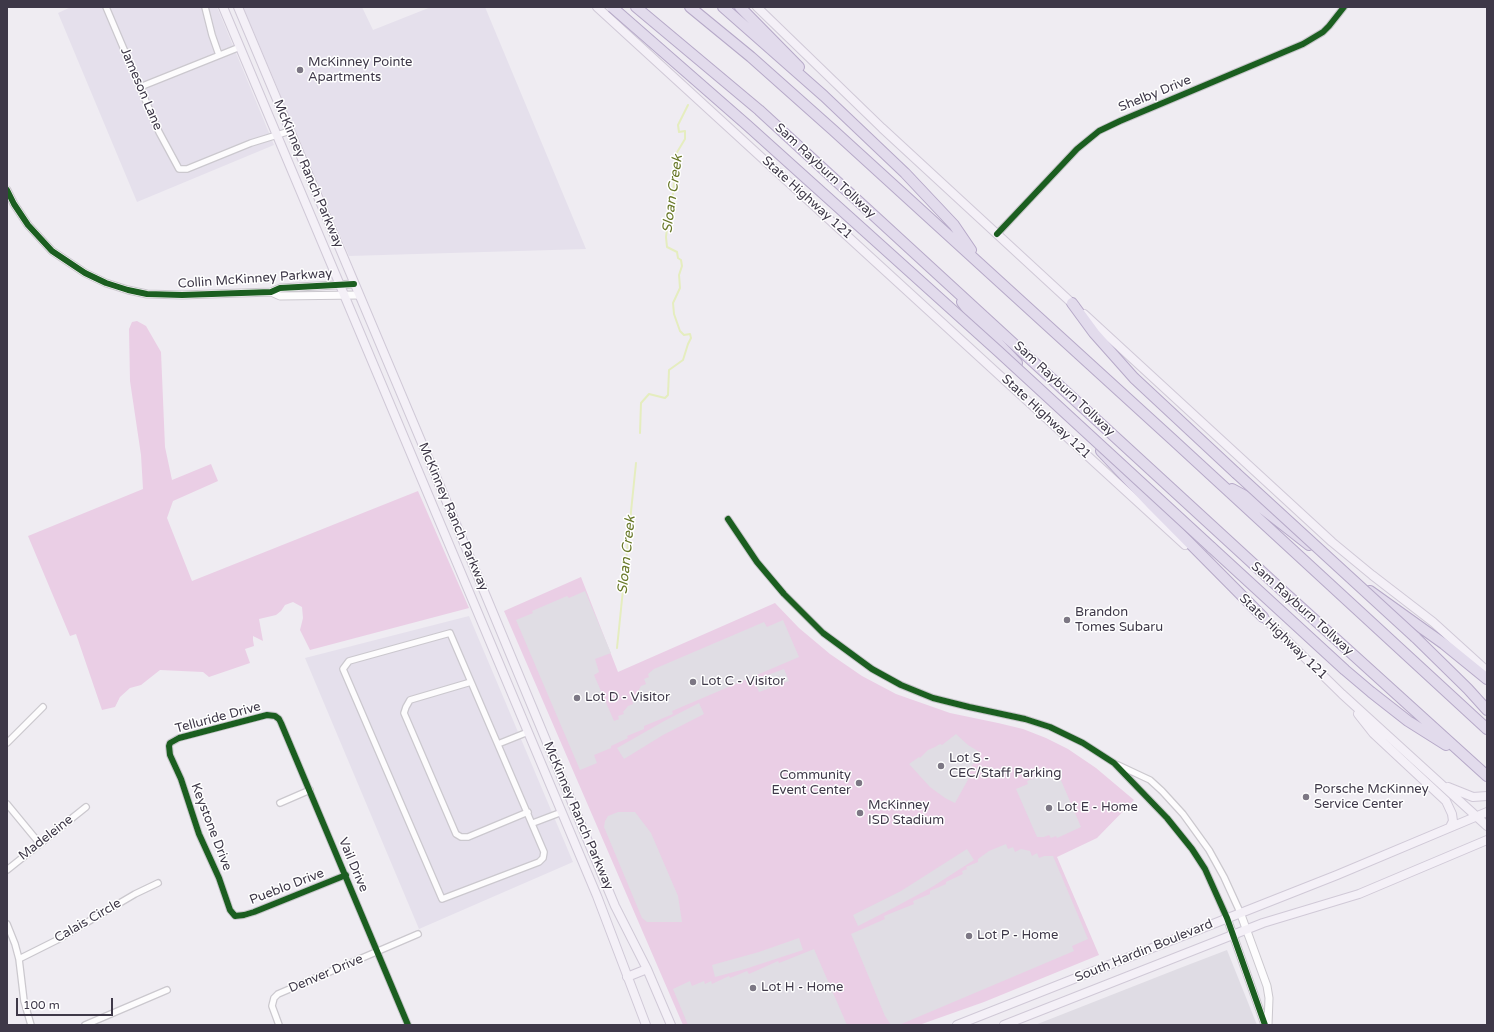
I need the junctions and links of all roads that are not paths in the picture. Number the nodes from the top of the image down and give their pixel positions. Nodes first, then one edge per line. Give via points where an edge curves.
1 (106, 7) edge
2 (205, 7) edge
3 (224, 7) edge
4 (238, 7) edge
5 (612, 7) edge
6 (636, 7) edge
7 (690, 7) edge
8 (723, 7) edge
9 (740, 7) edge
10 (757, 7) edge
11 (1344, 7) edge
12 (598, 8) edge
13 (240, 47) junction
14 (219, 55) junction
15 (140, 87) junction
16 (824, 96) junction
17 (290, 131) junction
18 (278, 135) junction
19 (7, 190) edge
20 (997, 234) junction
21 (980, 264) junction
22 (947, 281) junction
23 (341, 284) junction
24 (354, 284) junction
25 (271, 292) junction
26 (345, 295) junction
27 (359, 295) junction
28 (1072, 303) junction
29 (1219, 483) junction
30 (728, 518) dead end
31 (1263, 617) junction
32 (1487, 671) edge
33 (1487, 679) edge
34 (471, 682) junction
35 (1342, 694) junction
36 (43, 707) dead end
37 (1487, 710) edge
38 (275, 716) joint
39 (1487, 729) edge
40 (528, 732) junction
41 (7, 743) edge
42 (498, 744) junction
43 (169, 746) joint
44 (1468, 758) junction
45 (1114, 763) junction
46 (1487, 776) edge
47 (1442, 784) junction
48 (310, 790) junction
49 (1487, 796) edge
50 (280, 803) dead end
51 (7, 804) edge
52 (86, 807) dead end
53 (574, 807) junction
54 (528, 812) junction
55 (562, 812) junction
56 (1487, 812) edge
57 (1476, 816) junction
58 (533, 823) junction
59 (1487, 826) edge
60 (1450, 827) junction
61 (1487, 840) edge
62 (40, 844) junction
63 (7, 870) edge
64 (346, 875) junction
65 (158, 883) dead end
66 (1240, 912) junction
67 (235, 916) joint
68 (1227, 918) junction
69 (7, 924) edge
70 (1246, 929) junction
71 (418, 934) dead end
72 (1233, 935) junction
73 (378, 952) junction
74 (19, 959) junction
75 (646, 969) junction
76 (627, 977) junction
77 (167, 990) dead end
78 (31, 1025) edge
79 (85, 1025) edge
80 (280, 1025) edge
81 (408, 1025) edge
82 (646, 1025) edge
83 (671, 1025) edge
84 (957, 1025) edge
85 (1004, 1025) edge
86 (1265, 1025) edge
87 (1268, 1025) edge

1 - 15 street, Jameson Lane
2 - 14 street
3 - 13 main road, McKinney Ranch Parkway
4 - 17 main road, McKinney Ranch Parkway
5 - 44 highway, bridge via 980,335 1340,665 1408,721
6 - 22 highway, Sam Rayburn Tollway via 759,110
7 - 21 highway via 788,90
8 - 16 highway
9 - 16 highway via 794,60
10 - 20 main road
11 - 20 street, Shelby Drive via 1323,32 1303,44 1120,120 1100,131 1076,149
12 - 31 main road, State Highway 121
13 - 14 street
13 - 18 main road, McKinney Ranch Parkway
14 - 15 street
15 - 18 street, Jameson Lane via 161,136 179,169 187,169 247,144
16 - 21 highway via 905,173 954,225
17 - 18 street
17 - 24 main road, McKinney Ranch Parkway
18 - 23 main road, McKinney Ranch Parkway
19 - 25 street, Collin McKinney Parkway via 28,225 52,251 77,269 106,283 159,295
20 - 28 main road
21 - 29 highway
22 - 31 highway via 974,317 1153,506
22 - 44 highway, Sam Rayburn Tollway via 1291,599
23 - 24 street, Collin McKinney Parkway
23 - 25 street, Collin McKinney Parkway via 280,288
23 - 26 main road, McKinney Ranch Parkway
24 - 27 main road, McKinney Ranch Parkway
25 - 26 street, Collin McKinney Parkway via 280,296
26 - 27 street, Collin McKinney Parkway
26 - 40 main road, McKinney Ranch Parkway
27 - 53 main road, McKinney Ranch Parkway
28 - 32 main road via 1332,542 1433,622
28 - 37 highway, bridge via 1094,333 1134,378 1415,637
29 - 33 highway via 1249,498
29 - 39 highway
30 - 45 street via 766,574 795,606 835,642 872,669 933,698 1050,727 1083,742
31 - 35 main road, State Highway 121
34 - 42 street
34 - 54 street via 410,700 404,713 456,834 468,837
34 - 58 street via 450,633 349,661 343,670 442,899 539,862 544,852
35 - 47 main road, State Highway 121
35 - 60 main road via 1373,733 1446,801 1452,814 1453,821
36 - 41 street
38 - 43 street, Telluride Drive via 186,736 174,740
38 - 48 street, Vail Drive via 281,723
40 - 42 street
40 - 55 main road, McKinney Ranch Parkway
42 - 54 street
43 - 67 street, Keystone Drive via 199,834 230,910
44 - 46 highway, Sam Rayburn Tollway
45 - 66 street via 1150,780 1184,814 1224,876
45 - 68 street via 1167,818 1192,849 1205,869
47 - 49 main road via 1473,797
47 - 57 main road, State Highway 121
48 - 50 street
48 - 64 street, Vail Drive
51 - 62 street
52 - 62 street, Madeleine
53 - 55 main road
53 - 75 main road, McKinney Ranch Parkway via 615,906
54 - 58 street
55 - 58 street
55 - 76 main road, McKinney Ranch Parkway
56 - 57 main road, South Hardin Boulevard
57 - 59 main road, State Highway 121
57 - 60 main road, South Hardin Boulevard
60 - 66 main road, South Hardin Boulevard via 1337,875
61 - 70 main road, South Hardin Boulevard via 1359,894
62 - 63 street, Madeleine
64 - 67 street, Pueblo Drive via 254,912
64 - 73 street, Vail Drive
65 - 74 street, Calais Circle
66 - 68 main road, South Hardin Boulevard
66 - 70 street
68 - 72 street
68 - 84 main road, South Hardin Boulevard
69 - 74 street
70 - 72 main road, South Hardin Boulevard
70 - 87 street via 1267,986
71 - 73 street, Denver Drive
72 - 85 main road, South Hardin Boulevard
72 - 86 street
73 - 80 street, Denver Drive via 278,994 272,1006
73 - 81 street, Vail Drive
74 - 78 street via 24,1001
75 - 76 main road
75 - 83 main road, McKinney Ranch Parkway
76 - 82 main road, McKinney Ranch Parkway
77 - 79 street

